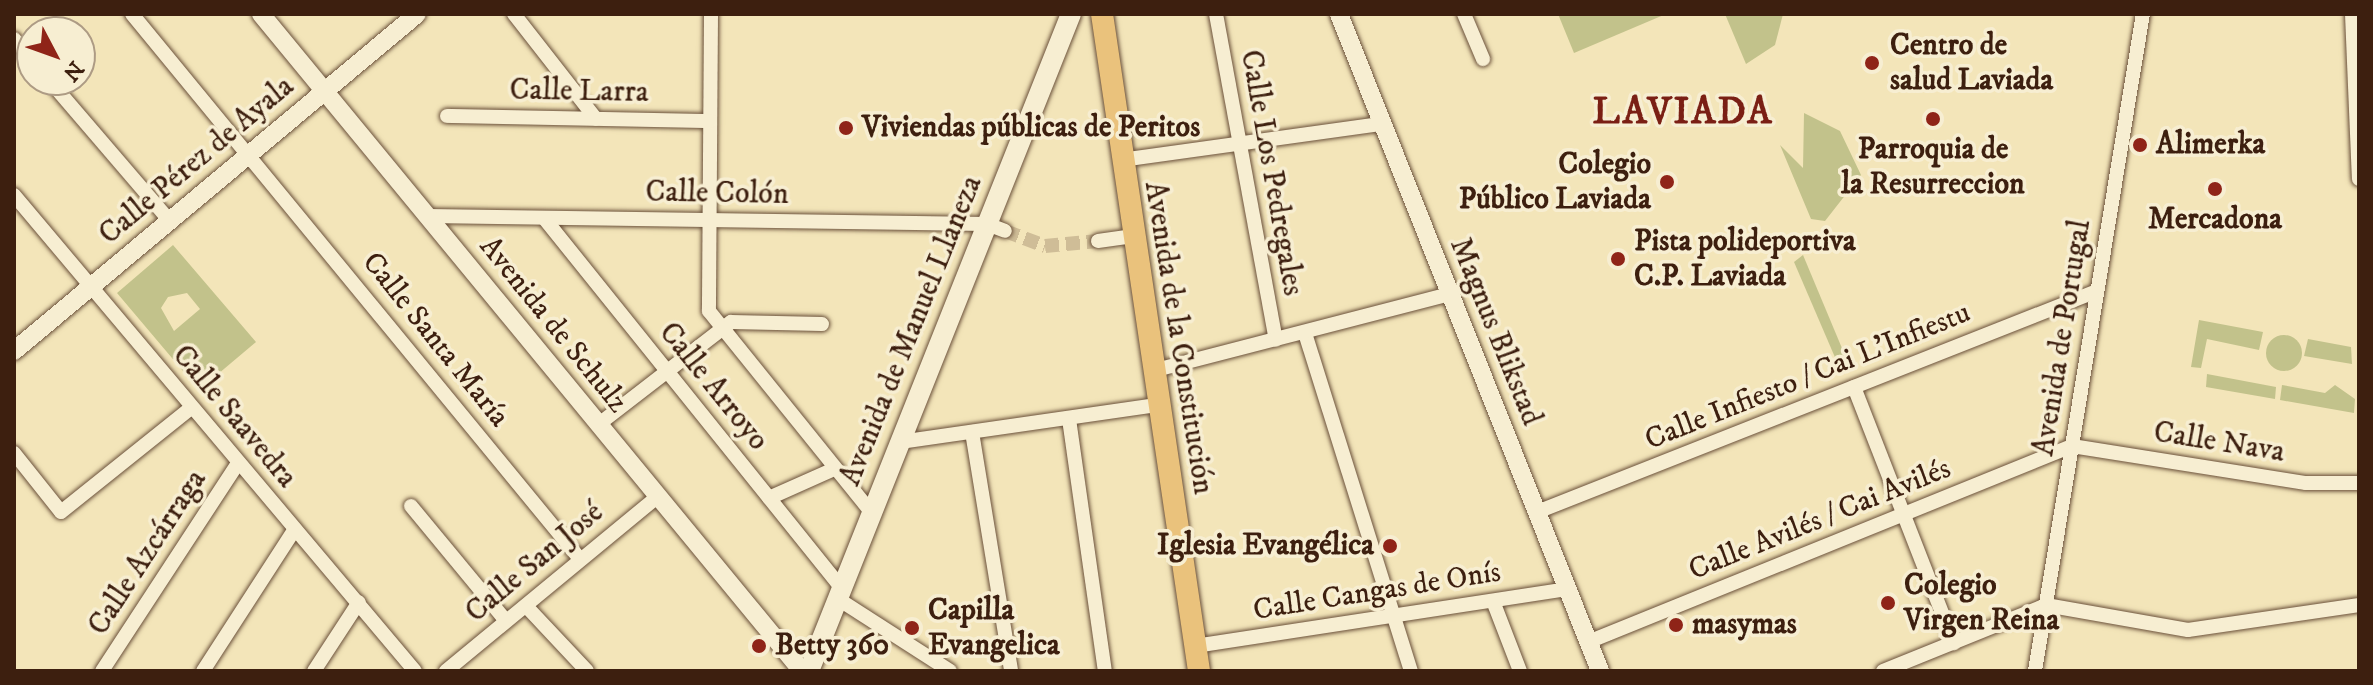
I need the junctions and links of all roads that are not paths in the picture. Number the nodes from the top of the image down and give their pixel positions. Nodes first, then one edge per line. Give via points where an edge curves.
1 (132, 14) edge
2 (261, 14) edge
3 (417, 14) edge
4 (711, 14) edge
5 (1071, 14) edge
6 (1102, 14) edge
7 (1216, 14) edge
8 (1339, 14) edge
9 (1464, 14) edge
10 (2143, 14) edge
11 (2352, 14) edge
12 (518, 20) edge
13 (1483, 59) dead end
14 (325, 91) junction
15 (63, 96) edge
16 (447, 116) dead end
17 (596, 119) junction
18 (710, 121) junction
19 (1381, 124) junction
20 (1240, 143) junction
21 (248, 155) junction
22 (1121, 160) junction
23 (2359, 179) edge
24 (14, 195) edge
25 (428, 216) junction
26 (544, 218) junction
27 (708, 219) junction
28 (170, 221) junction
29 (996, 227) junction
30 (1132, 236) junction
31 (1098, 241) tunnel mouth
32 (90, 287) junction
33 (2097, 291) junction
34 (1449, 294) junction
35 (822, 324) dead end
36 (721, 328) junction
37 (1305, 333) junction
38 (1276, 340) junction
39 (14, 351) edge
40 (667, 370) junction
41 (1152, 371) junction
42 (1854, 387) junction
43 (1158, 405) junction
44 (191, 408) junction
45 (1069, 419) junction
46 (599, 424) junction
47 (972, 432) junction
48 (900, 442) junction
49 (2072, 446) junction
50 (14, 453) edge
51 (238, 463) junction
52 (834, 469) junction
53 (2359, 483) edge
54 (658, 496) junction
55 (769, 498) junction
56 (411, 506) dead end
57 (1537, 512) junction
58 (872, 513) junction
59 (1905, 514) junction
60 (295, 529) junction
61 (580, 559) junction
62 (1567, 589) junction
63 (840, 593) junction
64 (1493, 601) junction
65 (359, 602) junction
66 (2046, 605) junction
67 (2359, 605) edge
68 (526, 606) junction
69 (1390, 617) junction
70 (506, 621) junction
71 (1588, 642) junction
72 (1954, 643) junction
73 (1195, 646) junction
74 (102, 671) edge
75 (203, 671) edge
76 (314, 671) edge
77 (415, 671) edge
78 (446, 671) edge
79 (587, 671) edge
80 (802, 671) edge
81 (809, 671) edge
82 (950, 671) edge
83 (1011, 671) edge
84 (1105, 671) edge
85 (1199, 671) edge
86 (1411, 671) edge
87 (1520, 671) edge
88 (1600, 671) edge
89 (1883, 671) edge
90 (2035, 671) edge

1 - 21 street, Calle Santa María
2 - 14 street, Avenida de Schulz
3 - 14 street, Calle Pérez de Ayala
4 - 18 street
5 - 29 main road, Avenida de Manuel Llaneza
6 - 22 main road, Avenida de la Constitución
7 - 20 street, Calle Los Pedregales
8 - 19 street, Magnus Blikstad
9 - 13 street
10 - 33 street, Avenida de Portugal
11 - 23 street
12 - 17 street
14 - 21 street, Calle Pérez de Ayala
14 - 25 street, Avenida de Schulz
15 - 28 street
16 - 17 street, Calle Larra
17 - 18 street, Calle Larra
18 - 27 street
19 - 20 street
19 - 34 street, Magnus Blikstad
20 - 22 street
20 - 38 street, Calle Los Pedregales
21 - 28 street, Calle Pérez de Ayala
21 - 61 street, Calle Santa María
22 - 30 main road, Avenida de la Constitución
24 - 32 street, Calle Saavedra
25 - 26 street, Calle Colón
25 - 46 street, Avenida de Schulz
26 - 27 street, Calle Colón
26 - 40 street, Calle Arroyo
27 - 29 street, Calle Colón
27 - 36 street via 709,311
28 - 32 street, Calle Pérez de Ayala
29 - 48 main road, Avenida de Manuel Llaneza
30 - 31 street
30 - 41 main road, Avenida de la Constitución
32 - 39 street, Calle Pérez de Ayala
32 - 44 street, Calle Saavedra
33 - 42 street, Calle Infiesto / Cai L'Infiestu
33 - 49 street, Avenida de Portugal
34 - 37 street
34 - 57 street, Magnus Blikstad
35 - 36 street
36 - 40 street
36 - 52 street
37 - 38 street
37 - 69 street
38 - 41 street
40 - 46 street
40 - 55 street, Calle Arroyo
41 - 43 main road, Avenida de la Constitución
42 - 57 street, Calle Infiesto / Cai L'Infiestu
42 - 59 street
43 - 45 street
43 - 73 main road, Avenida de la Constitución
44 - 50 street via 61,512
44 - 51 street, Calle Saavedra
45 - 47 street
45 - 84 street
46 - 54 street, Avenida de Schulz
47 - 48 street
47 - 83 street
48 - 58 main road, Avenida de Manuel Llaneza
49 - 53 street, Calle Nava via 2306,483
49 - 59 street, Calle Avilés / Cai Avilés
49 - 66 street, Avenida de Portugal
51 - 60 street, Calle Saavedra
51 - 74 street, Calle Azcárraga
52 - 55 street
52 - 58 street
54 - 61 street, Calle San José
54 - 80 street, Avenida de Schulz
55 - 63 street, Calle Arroyo
56 - 70 street
57 - 62 street, Magnus Blikstad
58 - 63 main road, Avenida de Manuel Llaneza
59 - 71 street, Calle Avilés / Cai Avilés
59 - 72 street
60 - 65 street, Calle Saavedra
60 - 75 street
61 - 68 street, Calle San José
62 - 64 street, Calle Cangas de Onís
62 - 71 street, Magnus Blikstad
63 - 81 main road, Avenida de Manuel Llaneza
63 - 82 street, Calle Arroyo
64 - 69 street, Calle Cangas de Onís
64 - 87 street
65 - 76 street
65 - 77 street, Calle Saavedra
66 - 67 street via 2188,630
66 - 72 street
66 - 90 street, Avenida de Portugal
68 - 70 street, Calle San José
68 - 79 street
69 - 73 street, Calle Cangas de Onís
69 - 86 street
70 - 78 street, Calle San José
71 - 88 street, Magnus Blikstad
72 - 89 street
73 - 85 main road, Avenida de la Constitución

